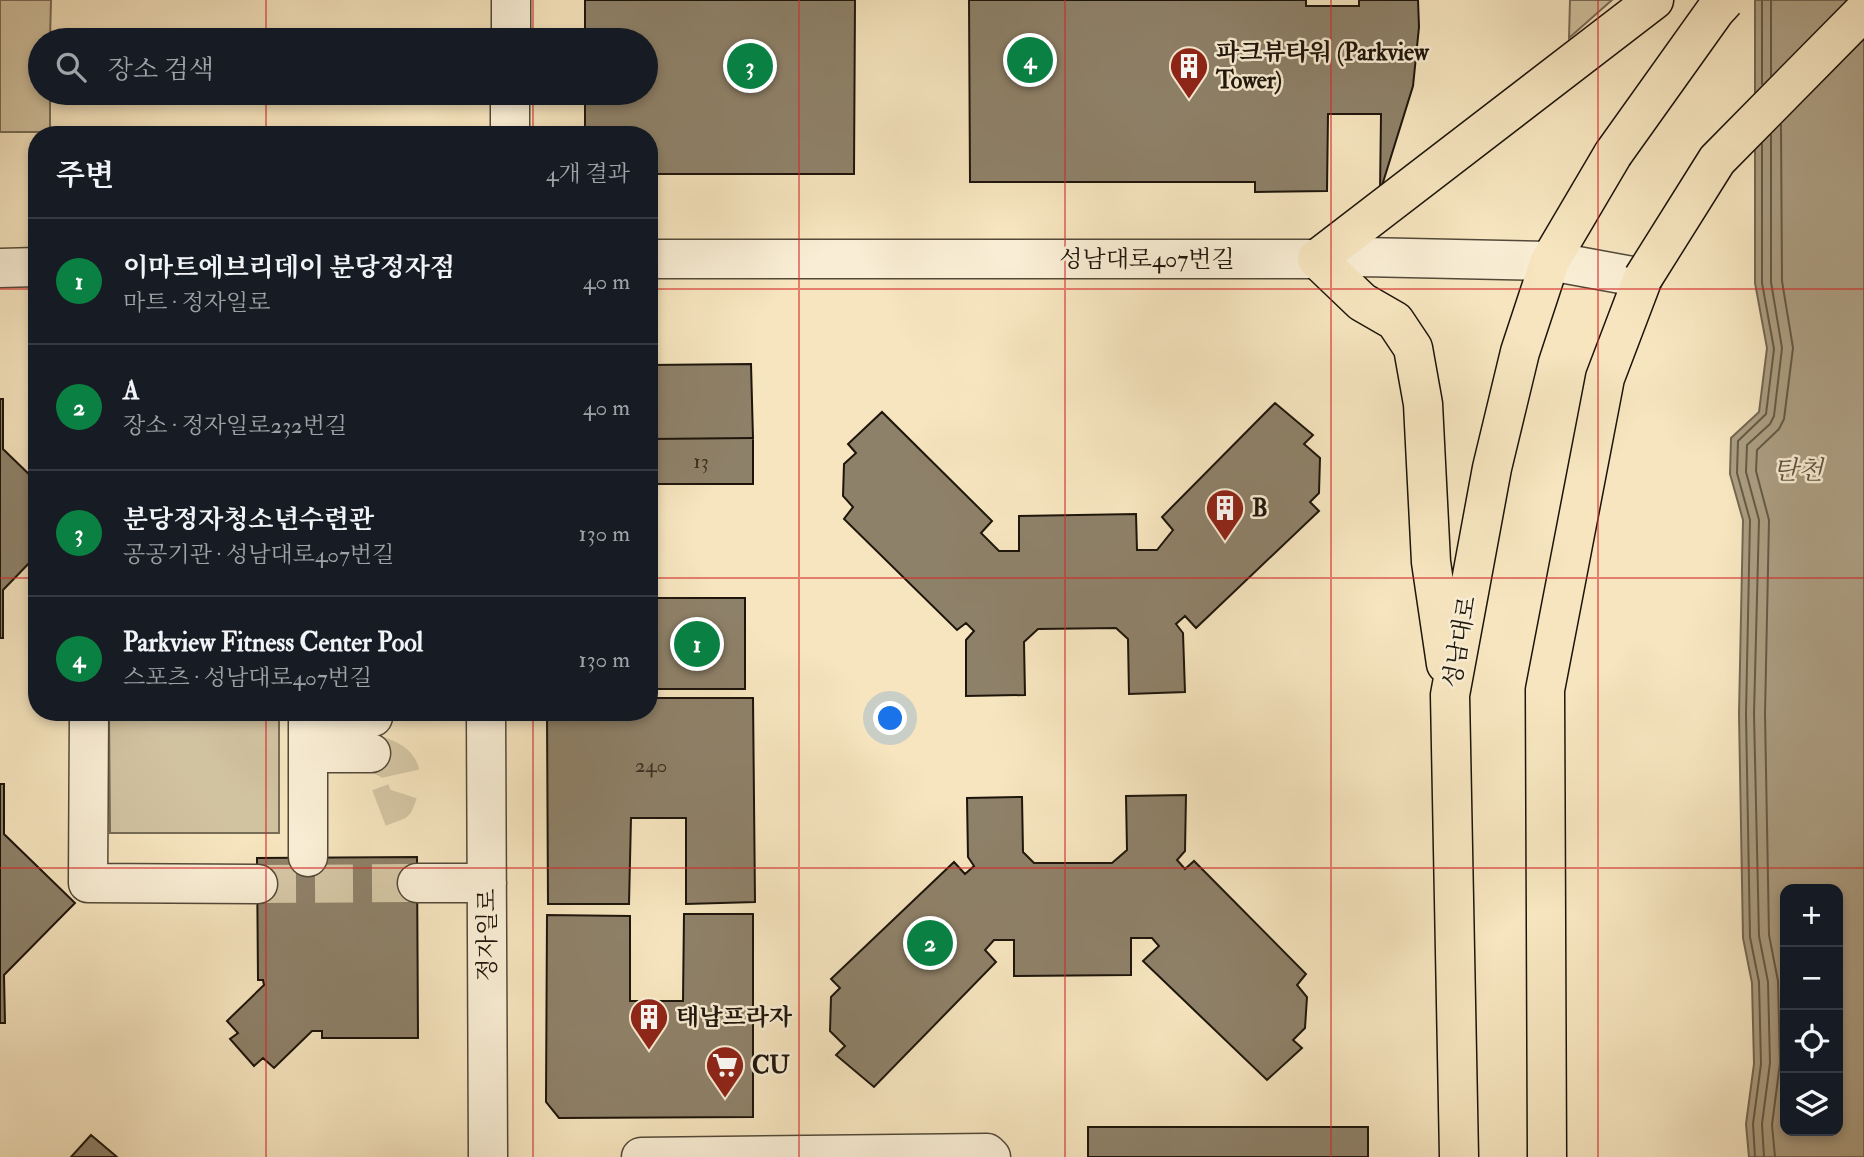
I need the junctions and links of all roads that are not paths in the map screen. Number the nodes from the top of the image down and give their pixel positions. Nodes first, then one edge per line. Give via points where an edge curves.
1 (511, 0) edge
2 (1725, 0) edge
3 (1651, 2) edge
4 (1864, 11) edge
5 (511, 28) edge
6 (510, 105) edge
7 (510, 126) edge
8 (658, 259) edge
9 (1317, 259) junction
10 (1550, 261) junction
11 (28, 267) edge
12 (0, 268) edge
13 (1643, 278) junction
14 (1450, 695) junction
15 (89, 721) edge
16 (486, 721) edge
17 (308, 728) edge
18 (372, 735) tunnel mouth
19 (308, 858) dead end
20 (258, 884) tunnel mouth
21 (417, 884) tunnel mouth
22 (487, 884) junction
23 (488, 1157) edge
24 (641, 1157) edge
25 (991, 1157) edge
26 (1459, 1157) edge
27 (1547, 1157) edge

1 - 5 street
2 - 10 main road, 성남대로, bridge via 1613,154
3 - 9 main road
4 - 13 main road, bridge via 1717,160
6 - 7 street
8 - 9 street, 성남대로407번길
9 - 10 street, 성남대로407번길
9 - 14 main road via 1362,302 1395,321 1413,348 1423,404 1431,562
10 - 13 street, 성남대로407번길
10 - 14 main road, 성남대로 via 1520,352 1492,468
11 - 12 street
13 - 27 main road via 1605,379 1545,690
14 - 26 main road, 성남대로
15 - 20 street via 88,884
16 - 22 street, 정자일로
17 - 18 street
17 - 19 street
21 - 22 street
22 - 23 street, 정자일로
24 - 25 street via 987,1153

